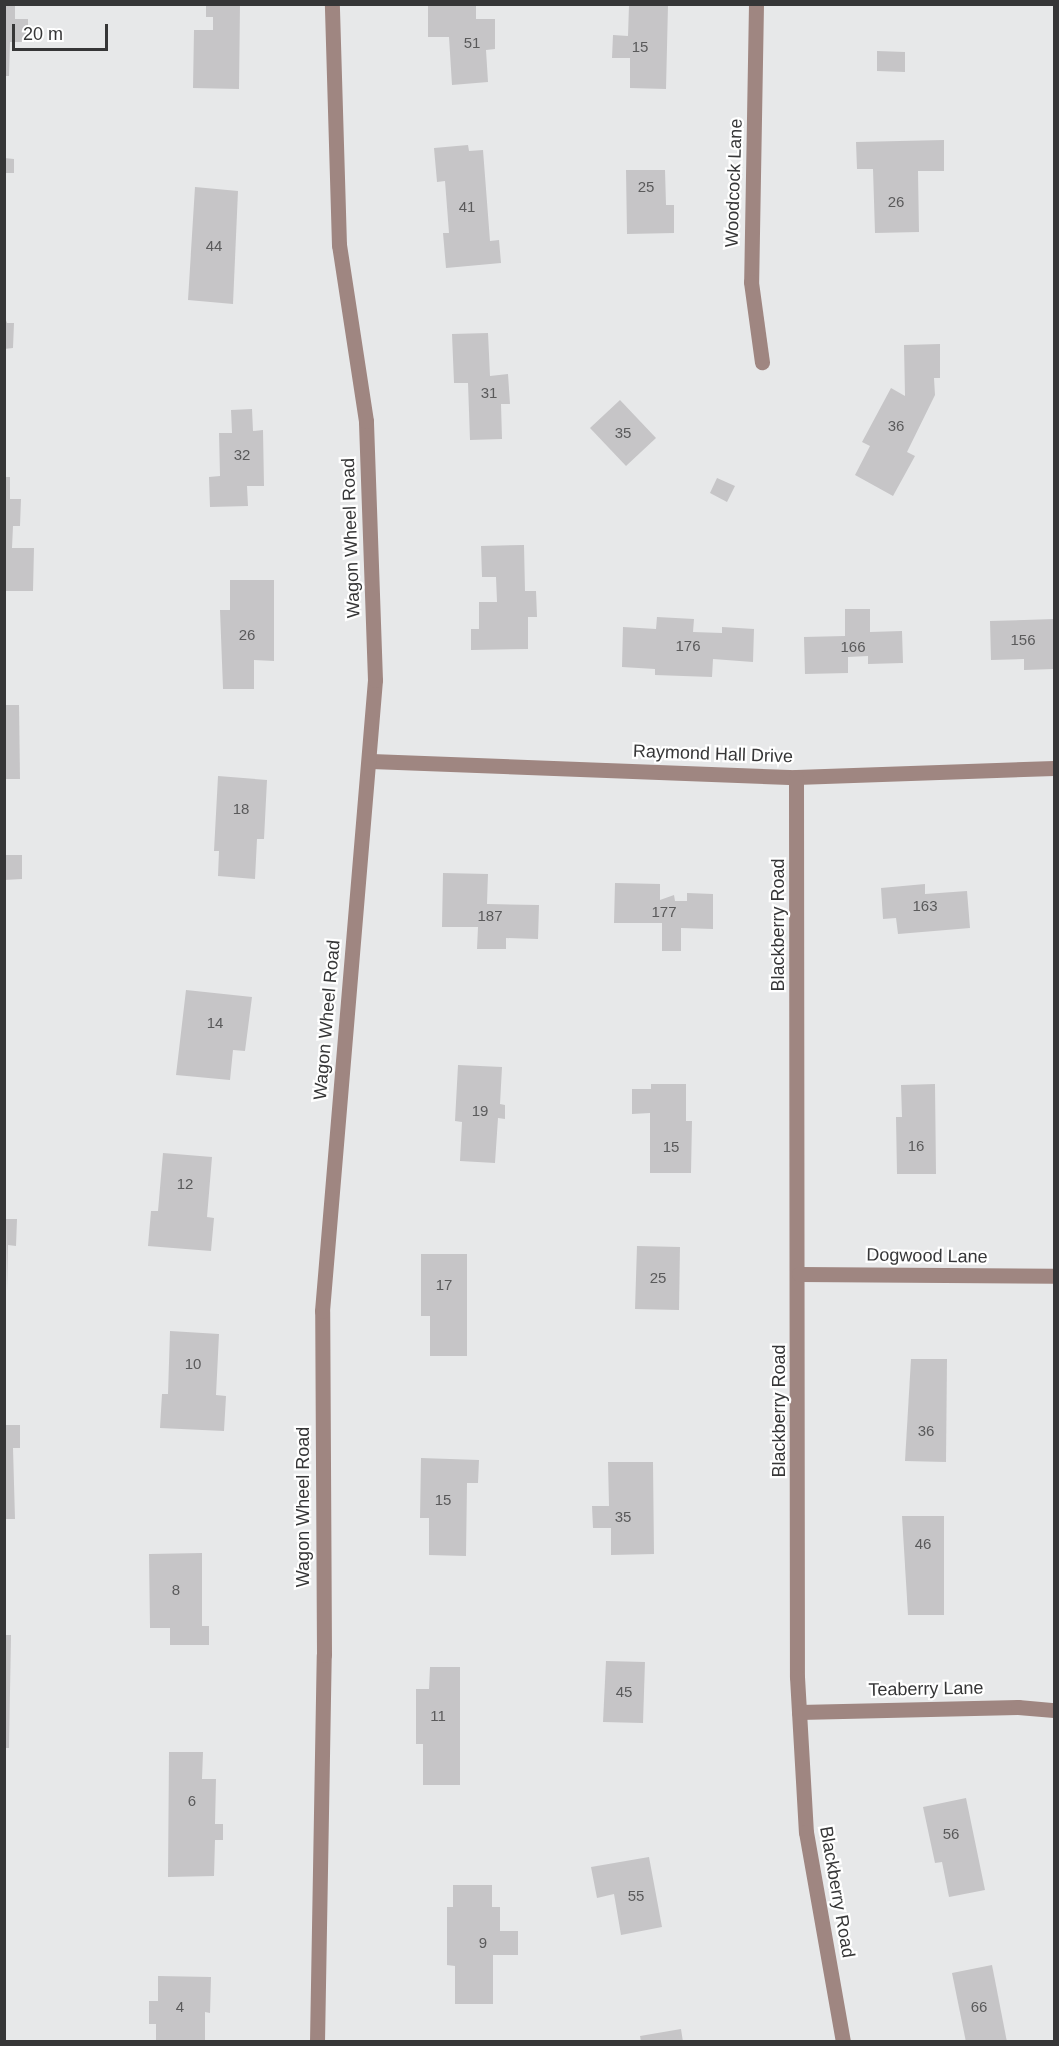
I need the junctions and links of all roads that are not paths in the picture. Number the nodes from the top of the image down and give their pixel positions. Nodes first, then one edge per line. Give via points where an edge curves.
1 (332, 4) edge
2 (756, 4) edge
3 (762, 362) dead end
4 (371, 761) junction
5 (1054, 768) edge
6 (796, 777) junction
7 (799, 1274) junction
8 (1054, 1276) edge
9 (1054, 1710) edge
10 (799, 1712) junction
11 (317, 2042) edge
12 (843, 2042) edge

1 - 4 street, Wagon Wheel Road via 339,244 366,421 375,669
2 - 3 street, Woodcock Lane via 751,282
4 - 6 street, Raymond Hall Drive
4 - 11 street, Wagon Wheel Road via 322,1311 324,1655
5 - 6 street, Raymond Hall Drive
6 - 7 street, Blackberry Road
7 - 8 street, Dogwood Lane
7 - 10 street, Blackberry Road
9 - 10 street, Teaberry Lane via 1018,1707
10 - 12 street, Blackberry Road via 806,1832

